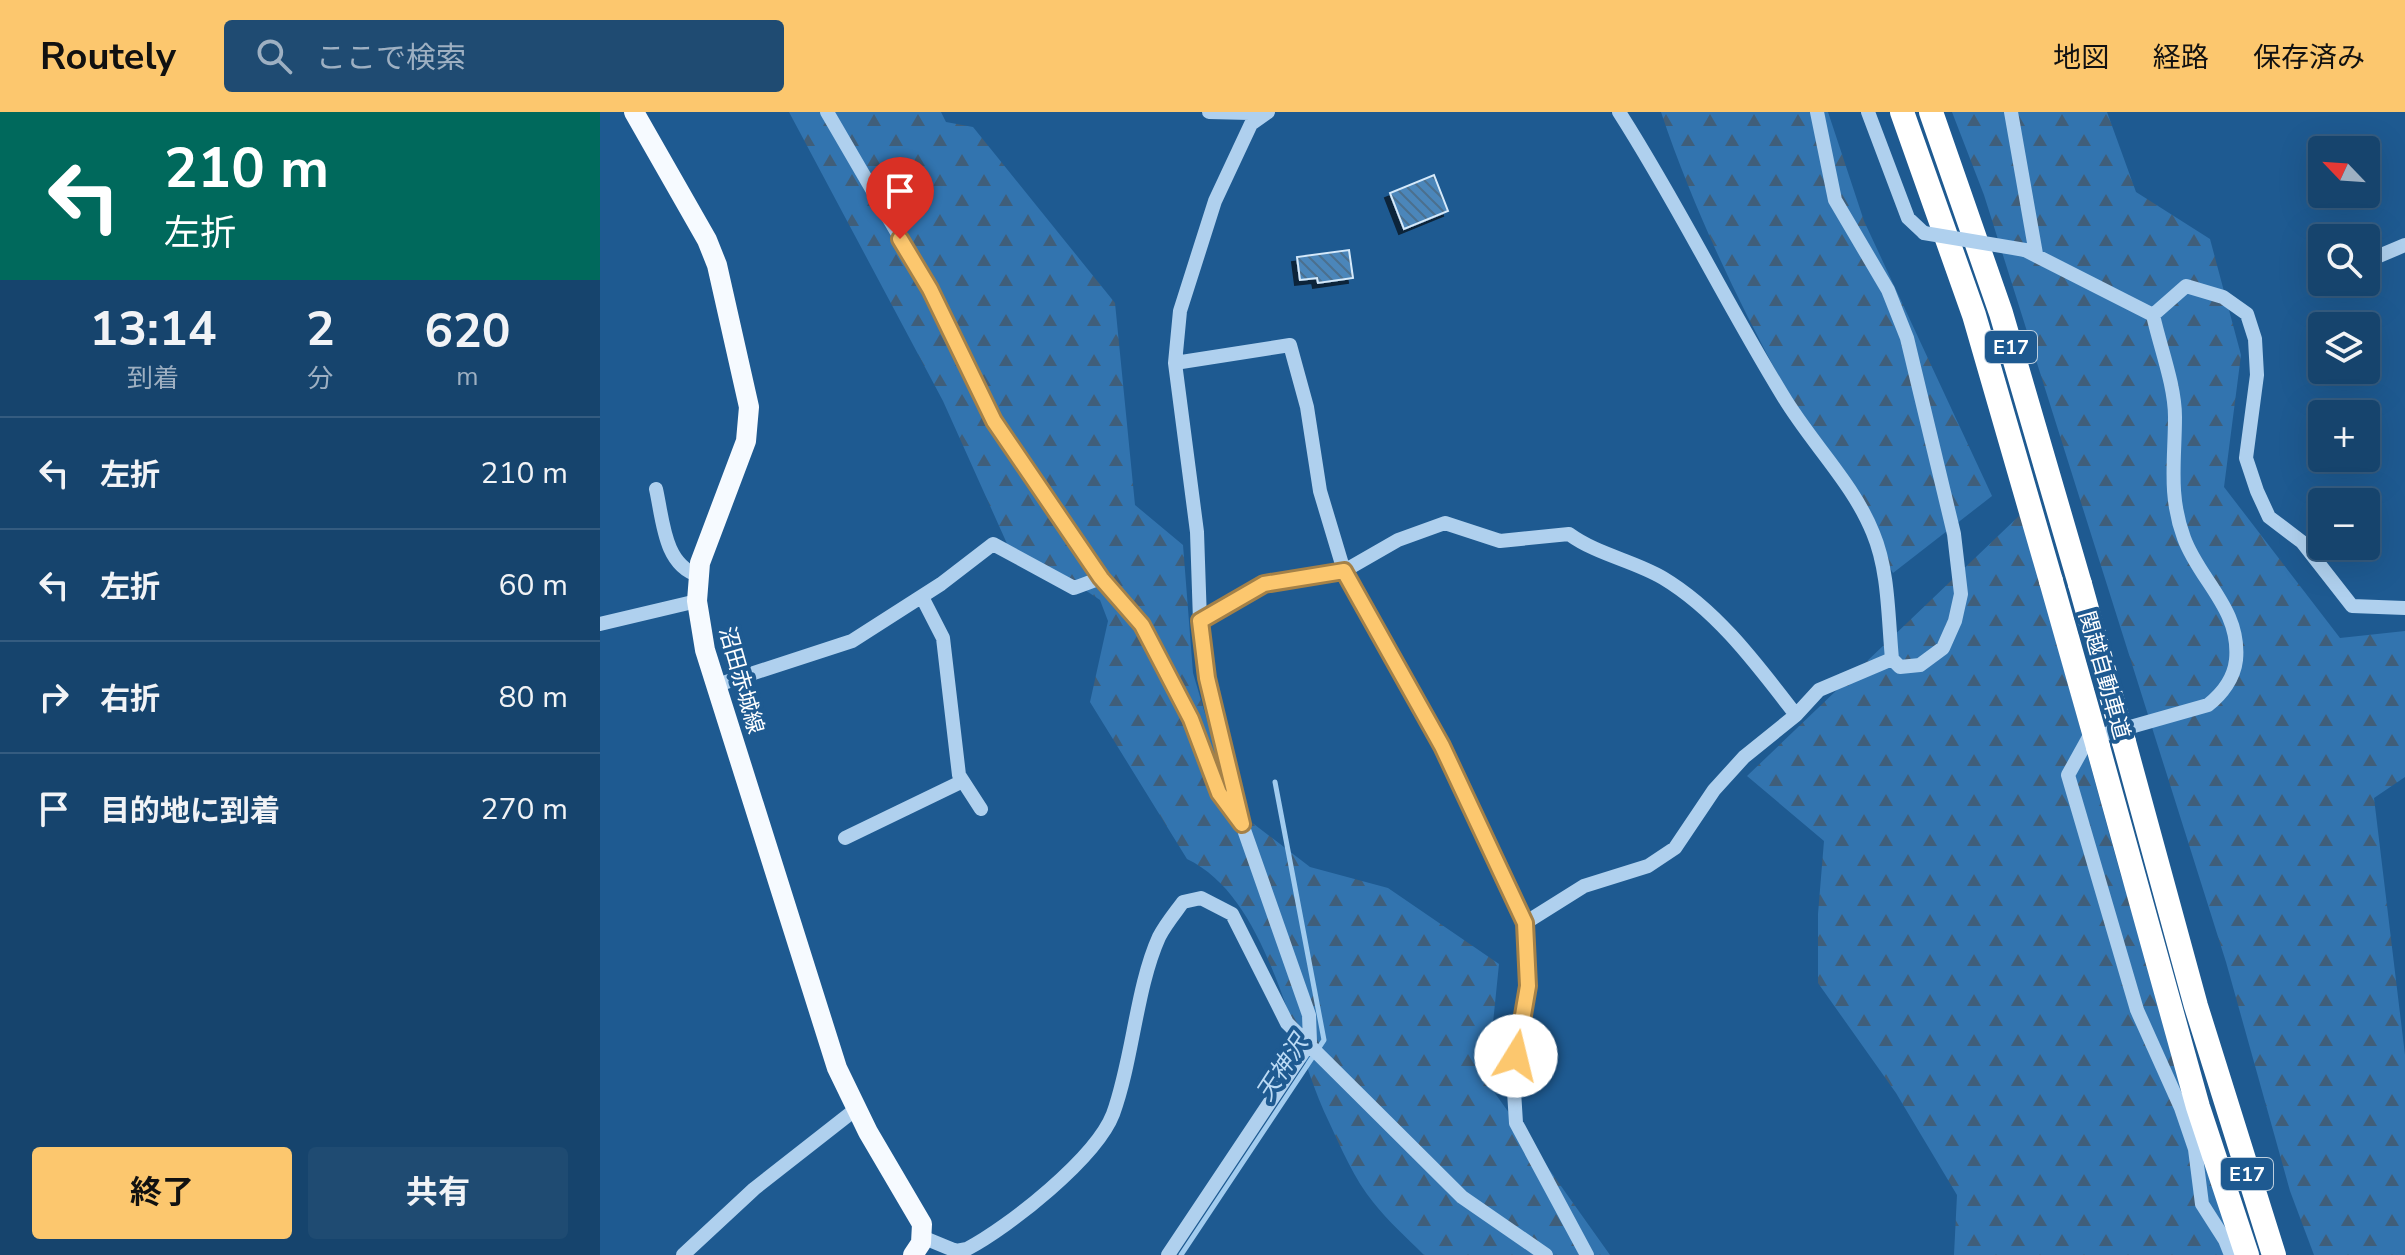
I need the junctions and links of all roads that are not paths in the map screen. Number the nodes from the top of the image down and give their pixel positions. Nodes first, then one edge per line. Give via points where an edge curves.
1 (634, 112) edge
2 (827, 112) edge
3 (1209, 112) edge
4 (1268, 112) edge
5 (1619, 112) edge
6 (1817, 112) edge
7 (1868, 112) edge
8 (1902, 112) edge
9 (1931, 112) edge
10 (2011, 112) edge
11 (1250, 116) edge
12 (2405, 245) edge
13 (2031, 252) junction
14 (2380, 256) edge
15 (2153, 315) junction
16 (1175, 363) junction
17 (656, 489) dead end
18 (1344, 571) junction
19 (698, 575) junction
20 (1101, 578) junction
21 (922, 597) junction
22 (697, 601) junction
23 (2405, 608) edge
24 (1200, 621) junction
25 (600, 624) edge
26 (1892, 659) junction
27 (717, 685) junction
28 (1796, 715) junction
29 (963, 781) junction
30 (981, 809) dead end
31 (1242, 824) junction
32 (845, 838) dead end
33 (1525, 923) junction
34 (1310, 1042) junction
35 (856, 1109) junction
36 (918, 1246) edge
37 (958, 1253) edge
38 (683, 1255) edge
39 (1168, 1255) edge
40 (1546, 1255) edge
41 (1587, 1255) edge
42 (2231, 1255) edge
43 (2247, 1255) edge
44 (2274, 1255) edge

1 - 19 main road, 沼田赤城線 via 717,265 749,407 746,441
2 - 20 street via 930,289 994,421
3 - 11 street
4 - 11 street
5 - 26 street via 1790,409 1863,510 1885,583
6 - 26 street via 1835,200 1888,290 1907,338 1954,534 1961,594 1943,648 1920,665 1900,667
7 - 13 street, bridge via 1908,218 1924,233
8 - 43 highway, 関越自動車道 / E17, bridge via 1974,315 2198,1107
9 - 44 highway, 関越自動車道 / E17, bridge via 2001,313 2196,1006
10 - 13 street
11 - 16 street via 1215,201 1180,311
12 - 14 street
13 - 15 street
15 - 23 street via 2186,286 2223,297 2247,314 2257,375 2246,458 2269,517 2302,542 2352,606
15 - 42 street via 2175,415 2171,462 2177,518 2185,542 2224,605 2233,627 2236,660 2222,694 2208,705 2088,739 2068,775 2137,1010 2195,1149 2202,1204
16 - 18 street via 1290,345 1307,407 1320,491
16 - 24 street via 1197,532
17 - 19 street via 678,566
18 - 24 street via 1264,584
18 - 28 street via 1398,540 1445,523 1500,541 1569,534 1592,551 1664,579 1704,609
18 - 33 street via 1442,746
19 - 22 main road, 沼田赤城線
20 - 21 street via 1074,588 993,544
20 - 31 street via 1142,625 1191,719 1219,793
21 - 27 street via 852,641
21 - 29 street via 943,638
22 - 25 street
22 - 27 main road, 沼田赤城線
24 - 31 street via 1207,678
26 - 28 street via 1819,690
27 - 35 main road, 沼田赤城線 via 837,1068
28 - 33 street via 1744,757 1675,848 1648,866 1584,886
29 - 30 street
29 - 32 street
31 - 34 street via 1309,1015
33 - 41 street via 1528,971 1513,1075 1516,1123
34 - 37 street via 1279,1010 1232,914 1201,898 1183,902 1159,937 1127,1070 1112,1117 1095,1144 1070,1171
34 - 39 street
34 - 40 street via 1462,1197
35 - 36 main road, 沼田赤城線 via 917,1211
35 - 38 street via 754,1189
36 - 37 street

